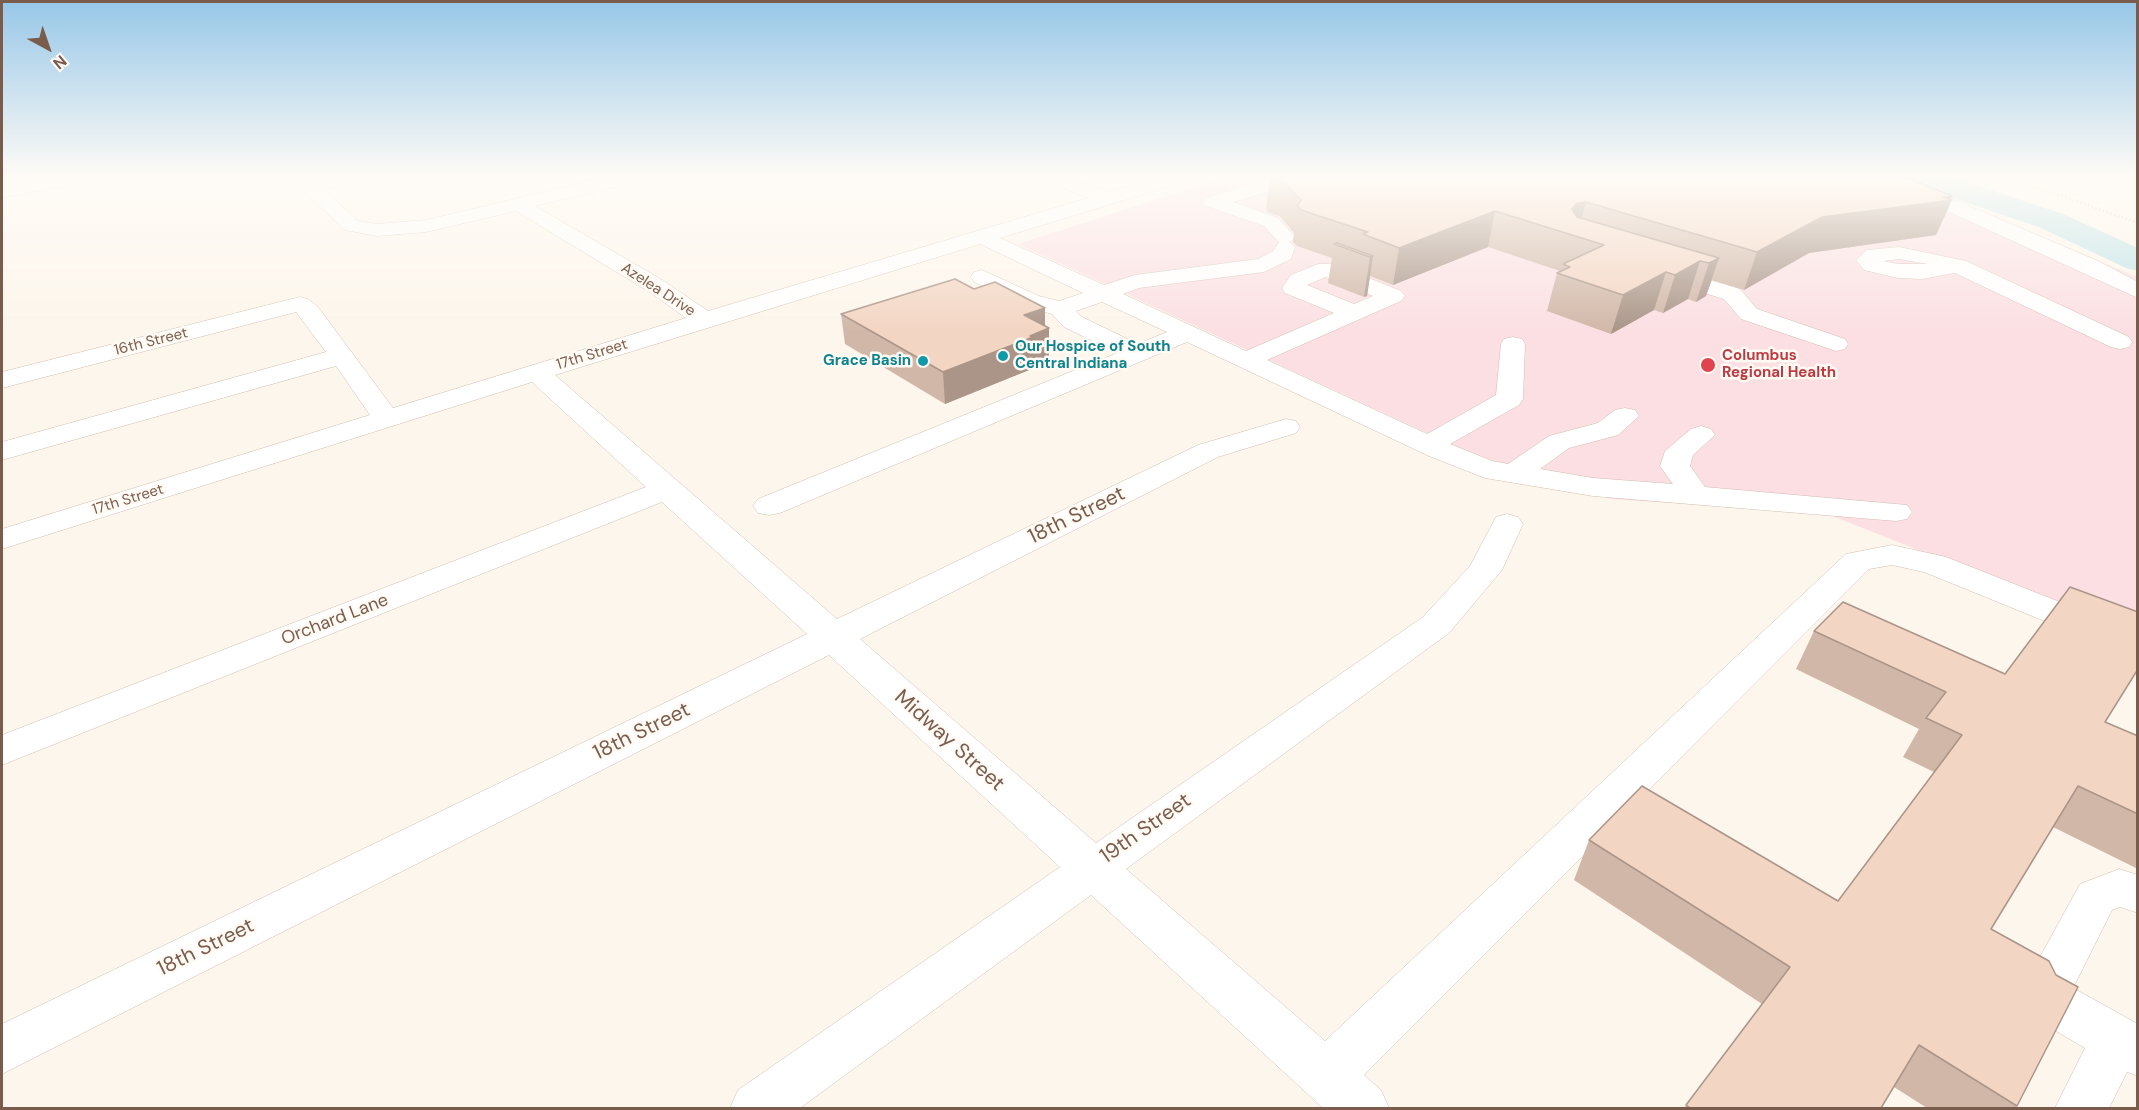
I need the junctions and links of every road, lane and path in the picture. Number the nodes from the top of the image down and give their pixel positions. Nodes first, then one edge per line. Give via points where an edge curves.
1 (363, 228) edge
2 (404, 228) edge
3 (555, 228) edge
4 (1012, 228) edge
5 (1275, 228) edge
6 (2002, 228) edge
7 (982, 237) junction
8 (1958, 266) dead end
9 (1643, 267) edge
10 (982, 277) dead end
11 (2138, 291) edge
12 (1104, 293) junction
13 (1060, 309) junction
14 (1354, 313) dead end
15 (705, 320) junction
16 (2024, 321) dead end
17 (1187, 333) junction
18 (2129, 343) edge
19 (1513, 344) dead end
20 (1836, 344) dead end
21 (1137, 353) junction
22 (342, 356) junction
23 (1246, 360) junction
24 (537, 373) junction
25 (2, 380) edge
26 (1624, 416) dead end
27 (387, 419) junction
28 (1286, 427) dead end
29 (1701, 435) dead end
30 (1428, 445) junction
31 (2, 451) edge
32 (1513, 474) junction
33 (668, 489) junction
34 (1696, 495) junction
35 (769, 506) dead end
36 (1896, 512) dead end
37 (1507, 524) dead end
38 (2, 539) edge
39 (834, 637) junction
40 (2138, 647) edge
41 (2, 751) edge
42 (1092, 868) junction
43 (2138, 894) edge
44 (2127, 1046) edge
45 (2, 1050) edge
46 (1326, 1076) junction
47 (757, 1108) edge
48 (1362, 1108) edge
49 (2082, 1108) edge

1 - 2 street
3 - 15 street, Azelea Drive via 656,286
4 - 7 street, 17th Street
5 - 12 street via 1284,242 1283,254 1264,265 1135,282
6 - 11 street
7 - 12 street
7 - 15 street, 17th Street
8 - 18 street
9 - 20 street via 1732,294 1749,314
10 - 13 street via 1031,302
12 - 13 street
12 - 17 street
13 - 21 street via 1073,322
14 - 23 street
15 - 24 street, 17th Street
16 - 18 street
17 - 21 street
17 - 23 street
19 - 30 street via 1509,399
21 - 35 street
22 - 25 street, 16th Street via 300,304
22 - 27 street
22 - 31 street
23 - 30 street
24 - 27 street, 17th Street
24 - 33 street, Midway Street
26 - 32 street via 1608,429 1559,442
27 - 38 street, 17th Street
28 - 39 street, 18th Street via 1208,451
29 - 34 street via 1680,451 1676,466
30 - 32 street via 1485,469
32 - 34 street via 1593,487
33 - 39 street, Midway Street
33 - 41 street, Orchard Lane
34 - 36 street
37 - 42 street, 19th Street via 1485,570 1436,624
39 - 42 street, Midway Street
39 - 45 street, 18th Street
40 - 46 street via 1934,564 1892,555 1858,561
42 - 46 street, Midway Street
42 - 47 street, 19th Street
43 - 44 street via 2119,888 2096,897 2043,998
44 - 49 street
46 - 48 street, Midway Street

